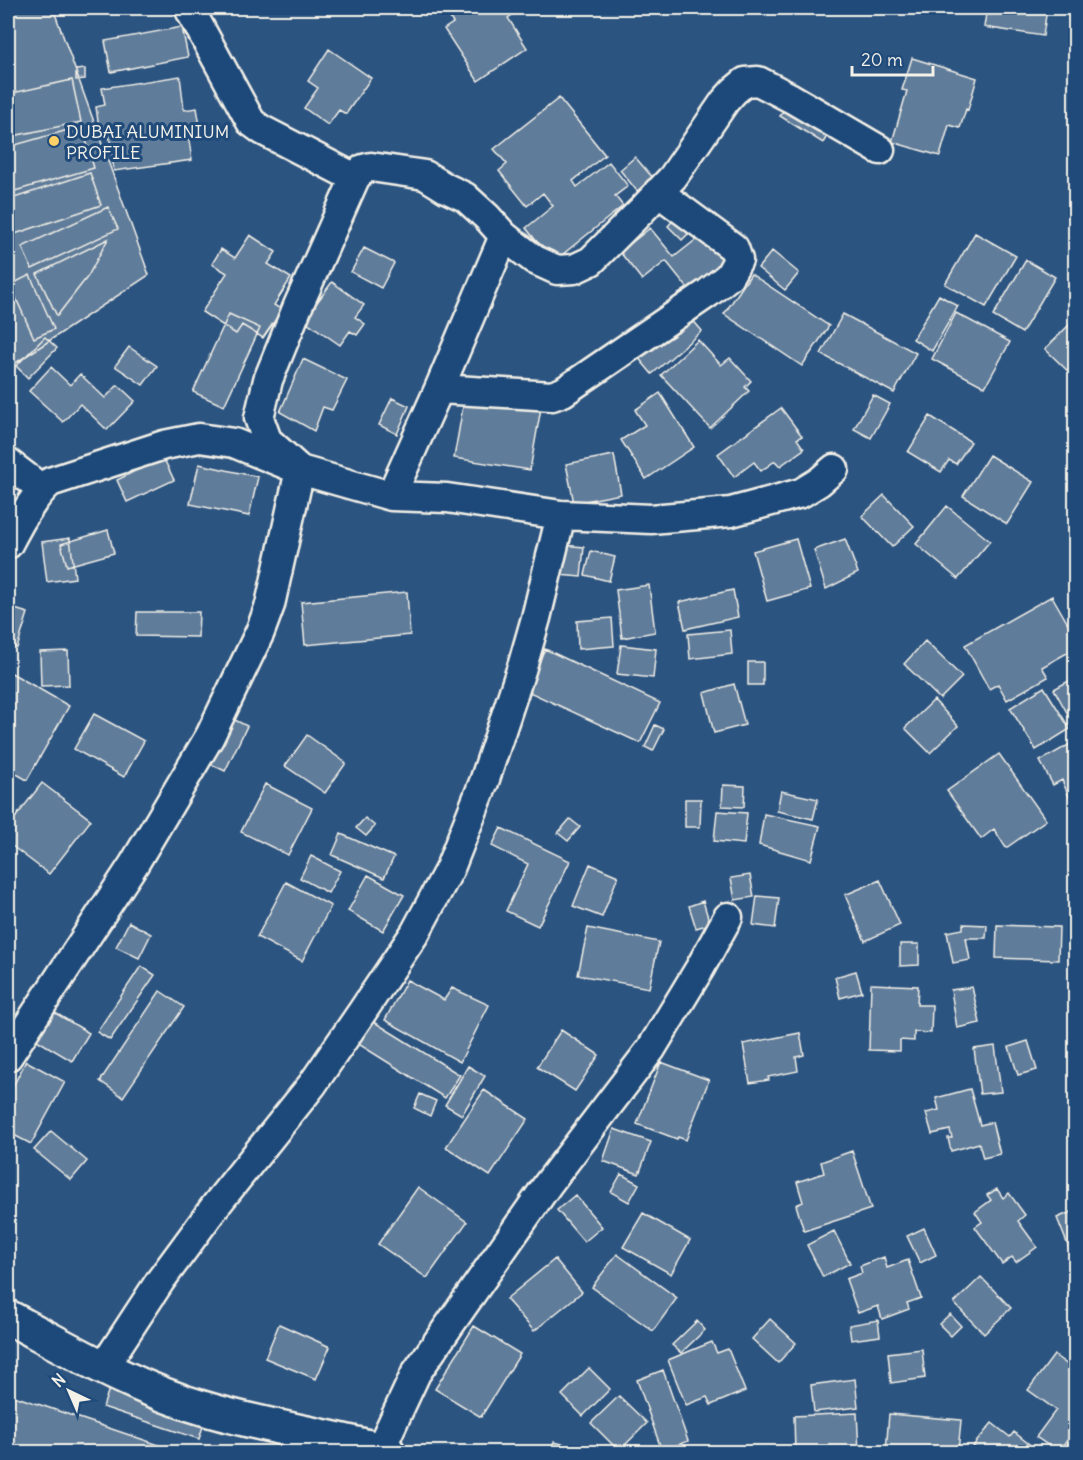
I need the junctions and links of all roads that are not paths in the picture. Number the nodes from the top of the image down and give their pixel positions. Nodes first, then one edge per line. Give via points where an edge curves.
1 (189, 8) edge
2 (880, 150) dead end
3 (355, 178) junction
4 (658, 192) junction
5 (504, 236) junction
6 (439, 389) junction
7 (8, 463) edge
8 (834, 469) dead end
9 (300, 470) junction
10 (42, 489) junction
11 (391, 496) junction
12 (561, 515) junction
13 (8, 544) edge
14 (728, 917) dead end
15 (8, 1056) edge
16 (8, 1317) edge
17 (103, 1368) junction
18 (384, 1451) edge

1 - 3 street via 251,122
2 - 4 street via 758,81 745,82 725,101 686,160
3 - 5 street via 371,167 425,175 465,197
3 - 9 street via 268,380 259,418 267,440
4 - 5 street via 591,261 574,269 557,270 535,260
4 - 6 street via 734,248 738,260 729,276 563,392 552,396
5 - 6 street
6 - 11 street
7 - 10 street
8 - 12 street via 801,493 731,512 651,519
9 - 10 street via 234,443 199,438 132,455 50,482
9 - 11 street
9 - 15 street via 270,605 210,736 135,864
10 - 13 street
11 - 12 street via 447,498
12 - 17 street via 522,667 484,782 450,868 415,933 312,1085 216,1205
14 - 18 street via 651,1049 548,1184 416,1373
16 - 17 street
17 - 18 street via 206,1409

